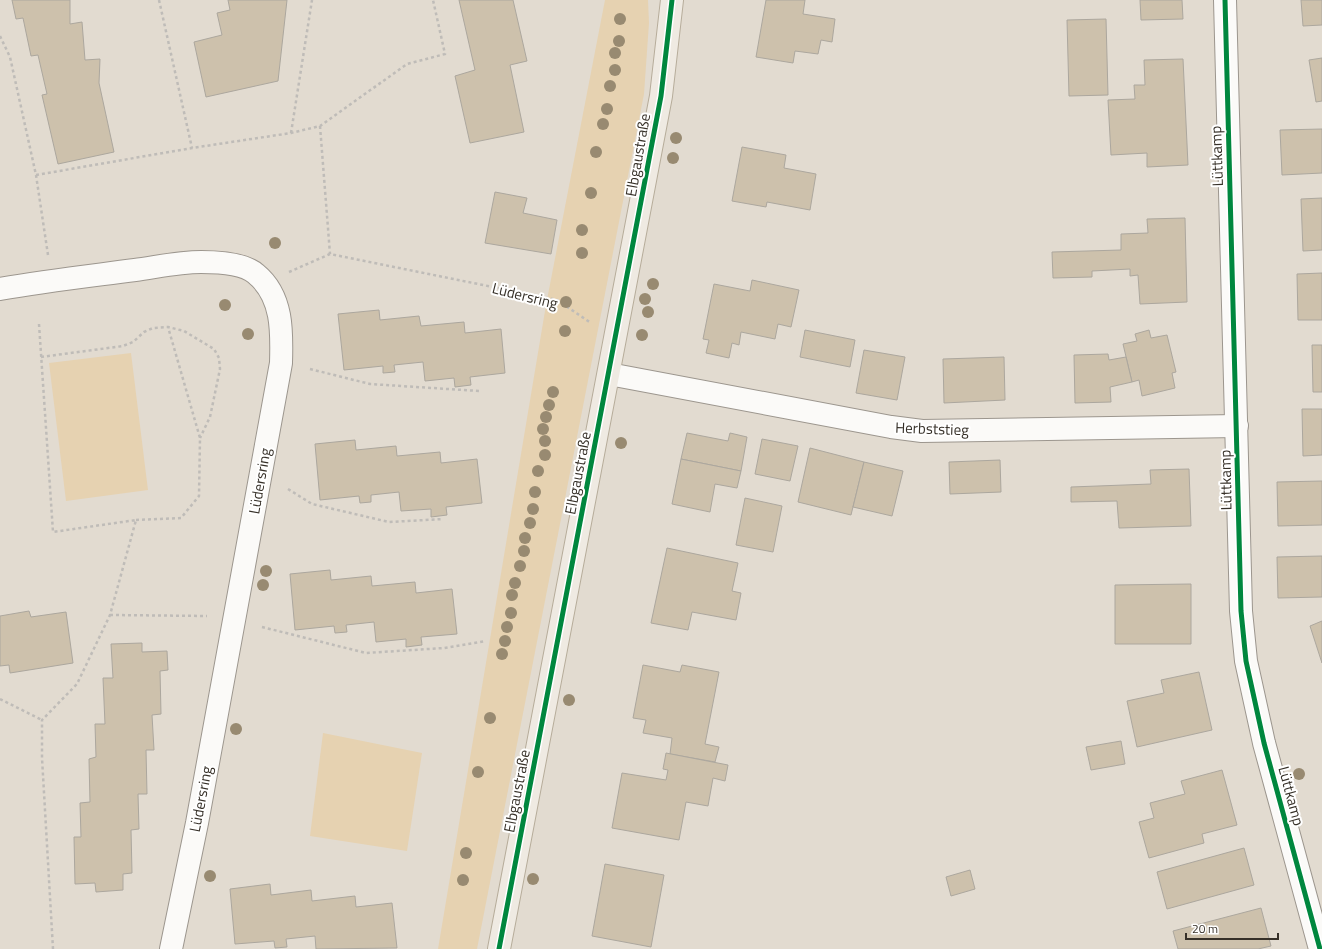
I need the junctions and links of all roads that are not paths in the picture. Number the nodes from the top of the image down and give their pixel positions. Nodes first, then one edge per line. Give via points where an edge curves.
1 (672, 0) edge
2 (1225, 0) edge
3 (0, 289) edge
4 (609, 374) junction
5 (1237, 426) junction
6 (1315, 902) edge
7 (171, 949) edge
8 (499, 949) edge
9 (1320, 949) edge

1 - 4 main road, Elbgaustraße via 661,96
2 - 5 street, Lüttkamp
3 - 7 street, Lüdersring via 201,262 234,264 255,272 268,285 276,302 282,330 282,364 197,823
4 - 5 street, Herbststieg via 922,431
4 - 8 main road, Elbgaustraße
5 - 6 street, Lüttkamp via 1242,611 1246,661 1264,743
6 - 9 street, Lüttkamp

